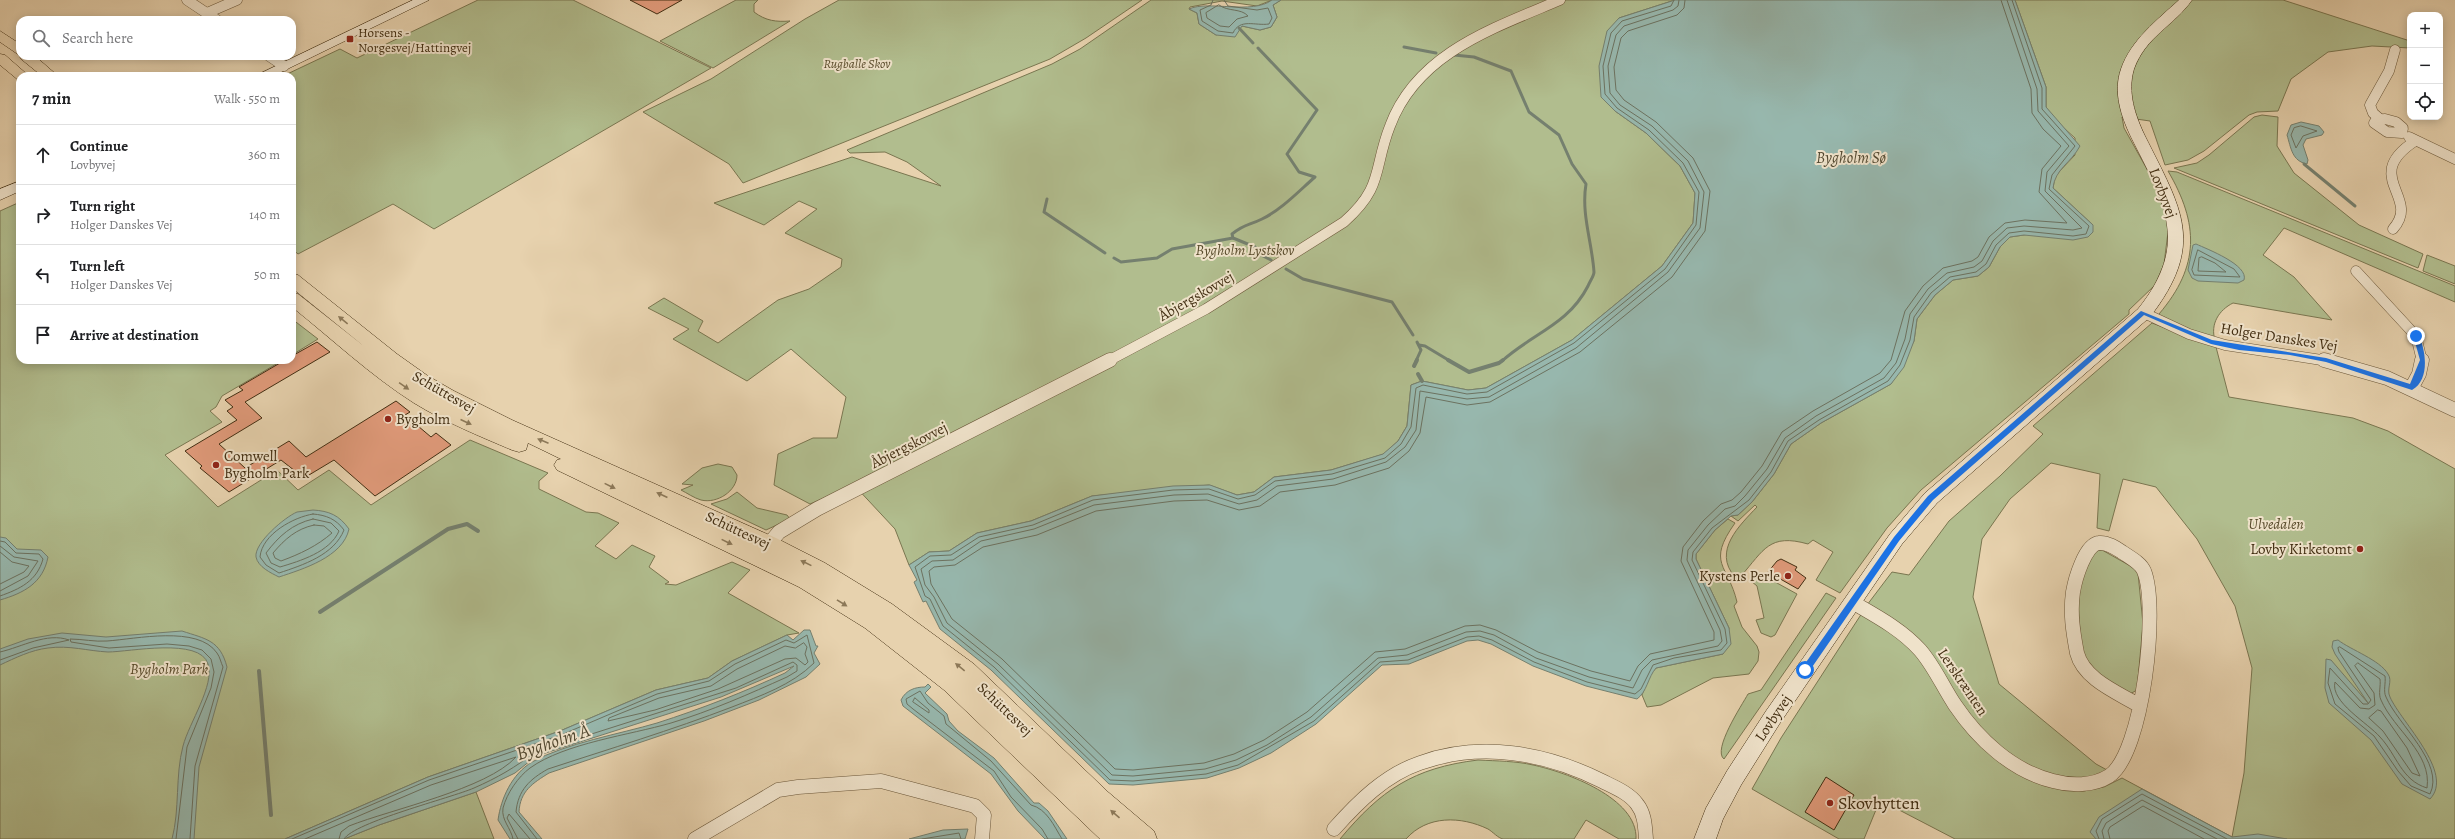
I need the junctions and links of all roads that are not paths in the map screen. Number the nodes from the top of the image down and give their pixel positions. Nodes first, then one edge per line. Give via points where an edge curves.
1 (188, 0) edge
2 (237, 0) edge
3 (423, 0) edge
4 (1560, 0) edge
5 (2186, 0) edge
6 (207, 13) junction
7 (211, 16) edge
8 (0, 35) edge
9 (16, 48) edge
10 (2395, 50) dead end
11 (0, 58) edge
12 (31, 60) edge
13 (275, 60) edge
14 (284, 66) junction
15 (17, 72) edge
16 (47, 72) edge
17 (271, 72) edge
18 (2415, 141) junction
19 (2455, 159) edge
20 (16, 188) edge
21 (0, 195) edge
22 (16, 196) edge
23 (0, 203) edge
24 (2394, 230) dead end
25 (2356, 272) dead end
26 (296, 282) edge
27 (296, 301) edge
28 (2144, 313) junction
29 (2412, 387) junction
30 (2455, 410) edge
31 (769, 544) junction
32 (1852, 602) junction
33 (2140, 706) junction
34 (1334, 828) dead end
35 (696, 839) edge
36 (982, 839) edge
37 (1117, 839) edge
38 (1145, 839) edge
39 (1646, 839) edge
40 (1705, 839) edge

1 - 6 street
2 - 6 street
3 - 14 street
4 - 31 street, Åbjergskovvej via 1448,51 1430,65 1397,109 1390,125 1379,178 1374,189 1352,215 1318,240 1224,300 1176,326 817,509 779,532
5 - 28 street, Lovbyvej via 2139,47 2128,69 2125,86 2130,122 2175,216 2172,264 2164,283
6 - 7 street
8 - 9 main road
10 - 18 street via 2389,70 2370,105 2373,113 2380,119 2374,123 2378,128 2394,134 2402,133
11 - 15 main road
12 - 16 main road
13 - 14 street
14 - 17 street
18 - 19 street
18 - 24 street via 2396,154 2394,161 2392,184 2400,200 2402,214 2400,224
20 - 21 street
22 - 23 street
25 - 29 street via 2416,336 2423,360 2419,376
31 -> 26 main road, Schüttesvej via 505,425 447,396 391,359
27 -> 37 main road, Schüttesvej via 408,390 452,416 587,475 806,580 874,622 952,683
28 - 29 street, Holger Danskes Vej via 2211,342 2330,361
28 - 32 street, Lovbyvej via 1931,498 1896,539
29 - 30 street, Holger Danskes Vej
38 -> 31 main road, Schüttesvej via 1100,800 966,671 928,641 818,568
32 - 33 street, Lerskrænten via 1913,642 1928,660 1961,713 1991,747 2012,762 2050,780 2068,785 2087,784 2102,780 2117,770 2128,754
32 - 40 street, Lovbyvej via 1734,778 1714,815
33 - 33 street, Lerskrænten via 2150,627 2144,571 2139,563 2105,543 2098,542 2090,547 2076,575 2071,601 2072,627 2078,658 2084,668 2098,680
34 - 39 street via 1361,798 1390,778 1419,764 1451,754 1483,750 1539,756 1602,781 1636,802 1643,817
35 - 36 street via 778,790 881,781 975,806 984,815

